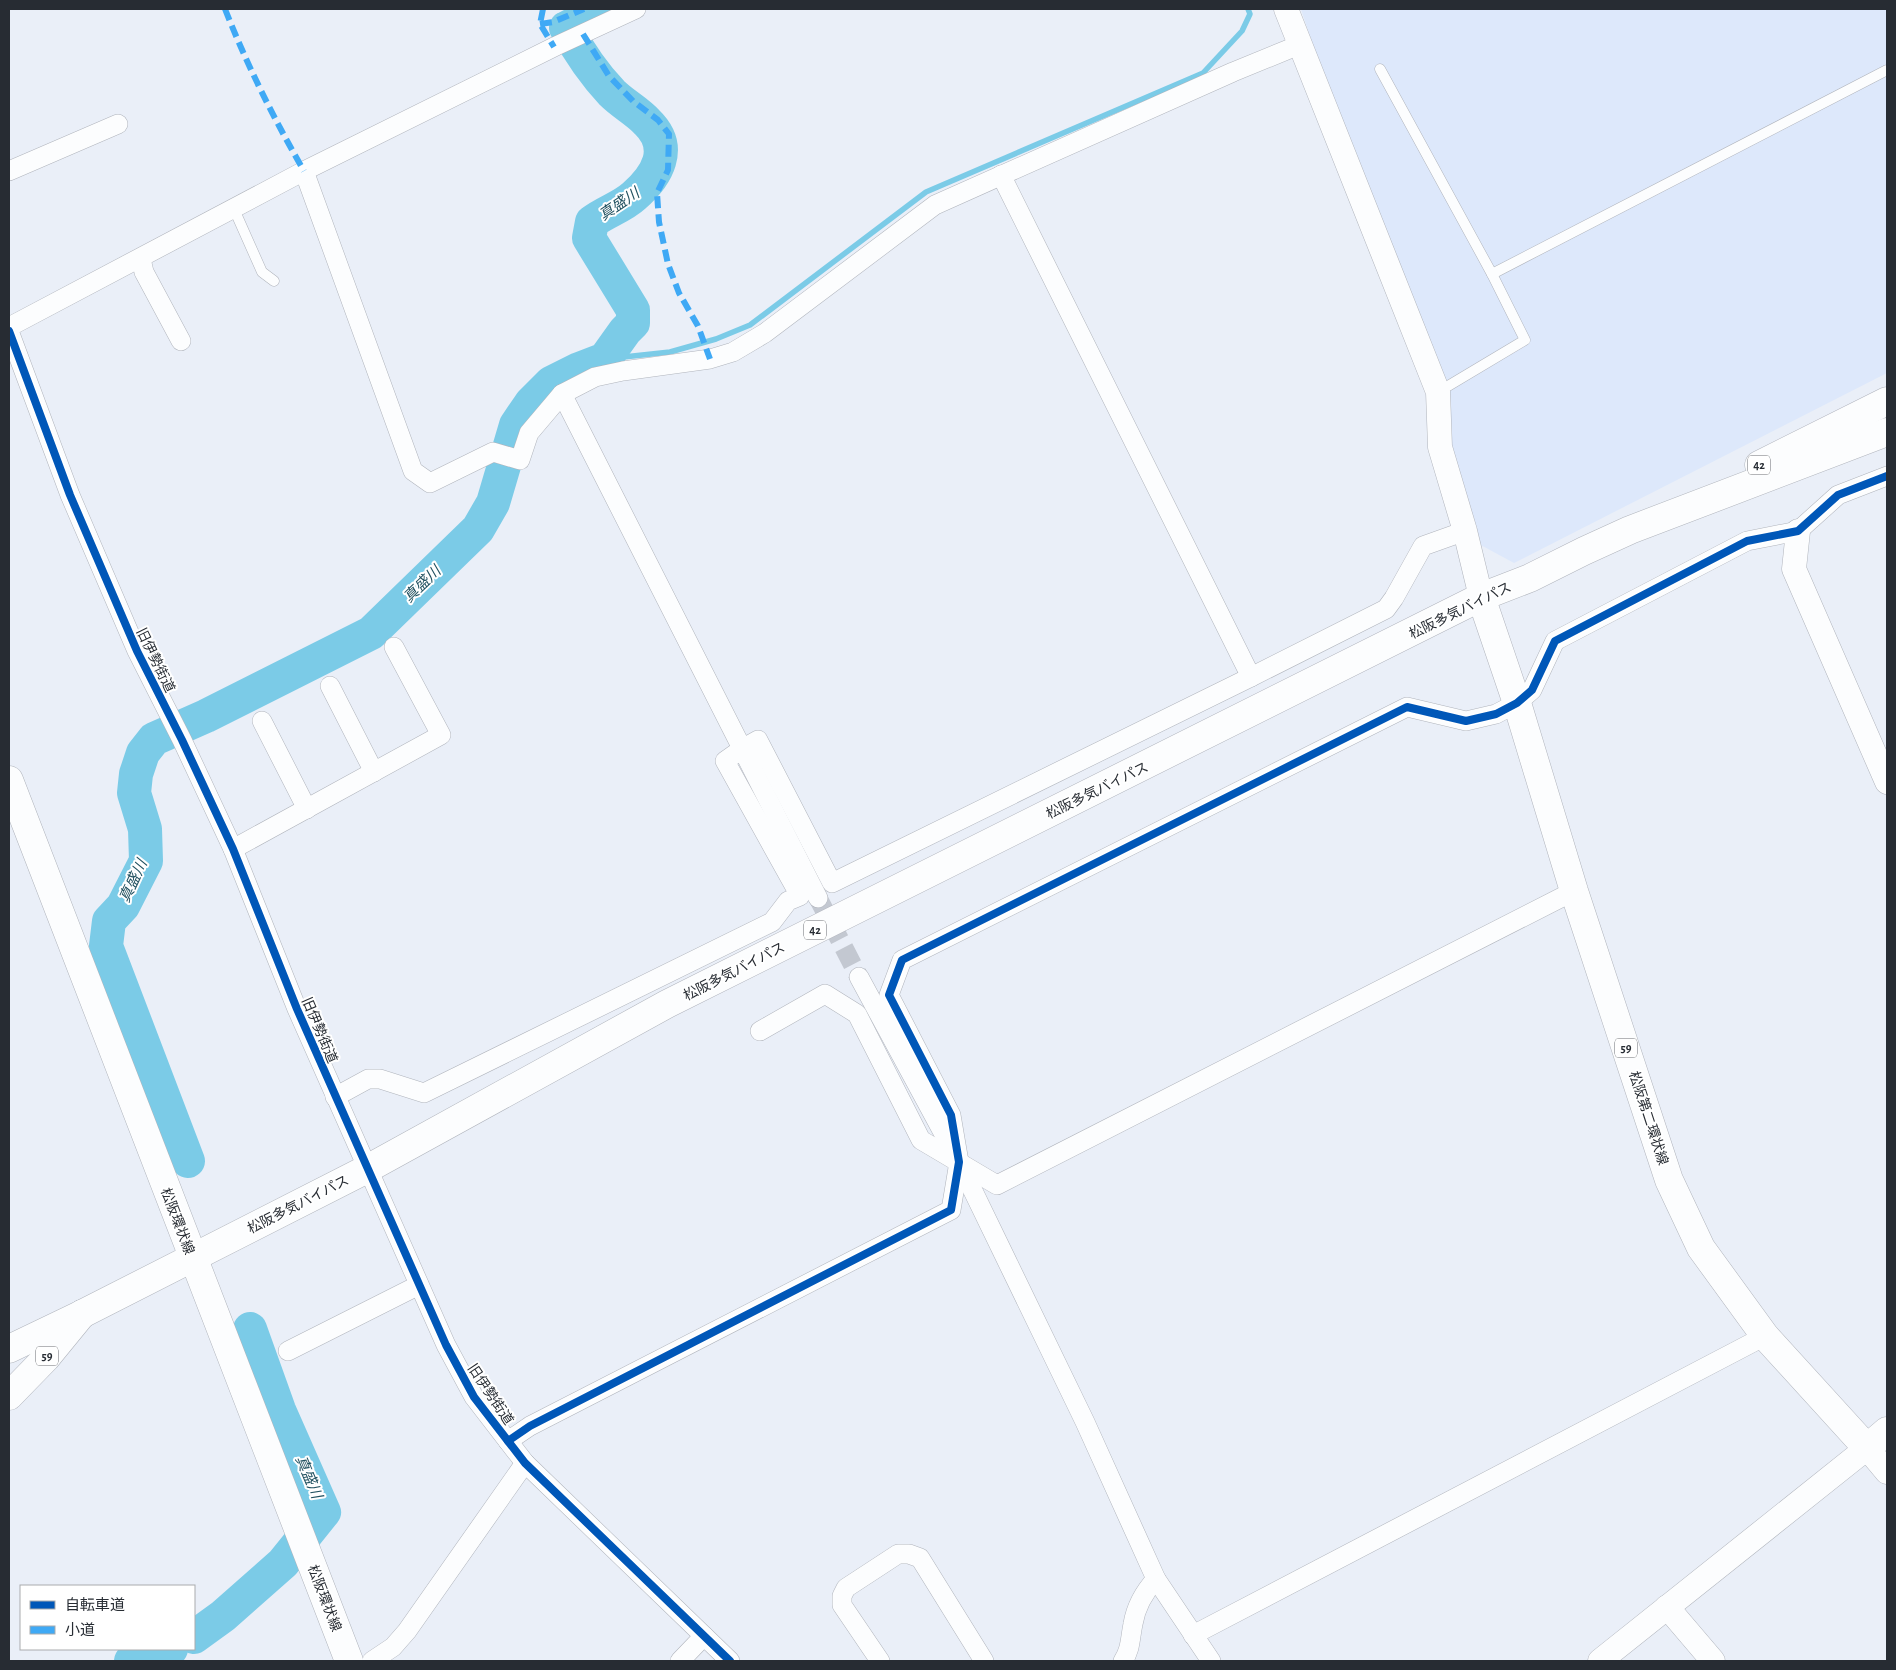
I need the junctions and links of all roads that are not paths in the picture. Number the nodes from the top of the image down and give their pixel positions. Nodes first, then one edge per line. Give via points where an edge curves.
1 (636, 9) edge
2 (1286, 9) edge
3 (1299, 45) junction
4 (1380, 69) dead end
5 (1887, 70) edge
6 (118, 124) dead end
7 (9, 171) edge
8 (304, 172) junction
9 (1001, 175) junction
10 (234, 209) junction
11 (141, 259) junction
12 (1492, 274) junction
13 (274, 281) dead end
14 (9, 327) edge
15 (9, 331) edge
16 (181, 341) dead end
17 (1438, 392) junction
18 (562, 394) junction
19 (1887, 401) edge
20 (1887, 432) edge
21 (1887, 476) edge
22 (1630, 530) junction
23 (1465, 531) junction
24 (1798, 531) junction
25 (1481, 597) junction
26 (394, 647) dead end
27 (1251, 677) junction
28 (330, 686) dead end
29 (1517, 703) junction
30 (262, 721) dead end
31 (742, 749) junction
32 (374, 772) junction
33 (9, 780) edge
34 (1887, 782) edge
35 (307, 809) junction
36 (233, 849) junction
37 (1574, 891) junction
38 (818, 898) tunnel mouth
39 (859, 977) tunnel mouth
40 (760, 1031) dead end
41 (335, 1097) junction
42 (959, 1162) junction
43 (367, 1169) junction
44 (192, 1257) junction
45 (419, 1285) junction
46 (82, 1314) junction
47 (1764, 1336) junction
48 (9, 1349) edge
49 (288, 1351) dead end
50 (9, 1396) edge
51 (1887, 1431) edge
52 (508, 1441) junction
53 (1866, 1448) junction
54 (524, 1463) junction
55 (1887, 1472) edge
56 (1156, 1579) junction
57 (1667, 1607) junction
58 (1193, 1635) junction
59 (704, 1636) junction
60 (349, 1661) edge
61 (372, 1661) edge
62 (680, 1661) edge
63 (730, 1661) edge
64 (880, 1661) edge
65 (984, 1661) edge
66 (1123, 1661) edge
67 (1211, 1661) edge
68 (1600, 1661) edge
69 (1713, 1661) edge

1 - 8 street
2 - 3 street
3 - 9 street
3 - 17 street
4 - 12 lane
5 - 12 lane
6 - 7 street
8 - 10 street
8 - 18 street via 413,472 430,483 493,452 520,460 529,433
9 - 18 street via 935,205 765,333 733,352 710,360 595,377
9 - 27 street
10 - 11 street
10 - 13 lane via 262,272
11 - 14 street
11 - 16 street via 144,272
12 - 17 lane via 1525,340
15 - 36 street, 旧伊勢街道 via 70,495 137,651
17 - 23 street via 1440,447
18 - 31 street
19 - 22 main road, 松阪多気バイパス / 42
20 - 22 main road, 松阪多気バイパス / 42
21 - 24 street via 1838,495
22 - 25 main road, 松阪多気バイパス / 42 via 1530,578
23 - 25 street
23 - 27 street via 1423,546 1386,609
24 - 29 street via 1747,541 1555,641 1532,690
24 - 34 street via 1794,568
25 - 29 main road, 松阪第二環状線 / 59
25 - 43 main road, 松阪多気バイパス / 42 via 667,1004
26 - 32 street via 441,736
27 - 31 street via 832,883 758,740
28 - 32 street
29 - 37 main road, 松阪第二環状線 / 59
29 - 42 street via 1496,714 1466,721 1407,707 902,960 889,995 951,1115
30 - 35 street
31 - 38 street
31 - 41 street via 725,761 800,896 788,901 772,922 424,1093 380,1079 368,1079
32 - 35 street
33 - 44 main road, 松阪環状線
35 - 36 street
36 - 41 street, 旧伊勢街道
37 - 42 street via 997,1185
37 - 47 main road, 松阪第二環状線 / 59 via 1669,1180 1701,1248
39 - 42 street
40 - 42 street via 825,994 857,1014 921,1140
41 - 43 street, 旧伊勢街道
42 - 52 street via 951,1210 530,1426
42 - 56 street via 1085,1422
43 - 44 main road, 松阪多気バイパス / 42
43 - 45 street, 旧伊勢街道
44 - 46 main road, 松阪多気バイパス / 42
44 - 60 main road, 松阪環状線
45 - 49 street
45 - 52 street, 旧伊勢街道 via 474,1396
46 - 48 main road, 松阪多気バイパス / 42
46 - 50 main road, 59
47 - 53 main road, 松阪第二環状線 / 59
47 - 58 street
51 - 53 main road
52 - 54 street, 旧伊勢街道
53 - 55 street
53 - 57 street
54 - 59 street, 旧伊勢街道
54 - 61 street via 407,1631 393,1647
56 - 58 street
56 - 66 street via 1140,1602 1129,1651
57 - 68 street
57 - 69 street
58 - 67 street
59 - 62 street
59 - 63 street, 旧伊勢街道
64 - 65 street via 842,1605 842,1596 846,1588 898,1554 909,1554 920,1558

